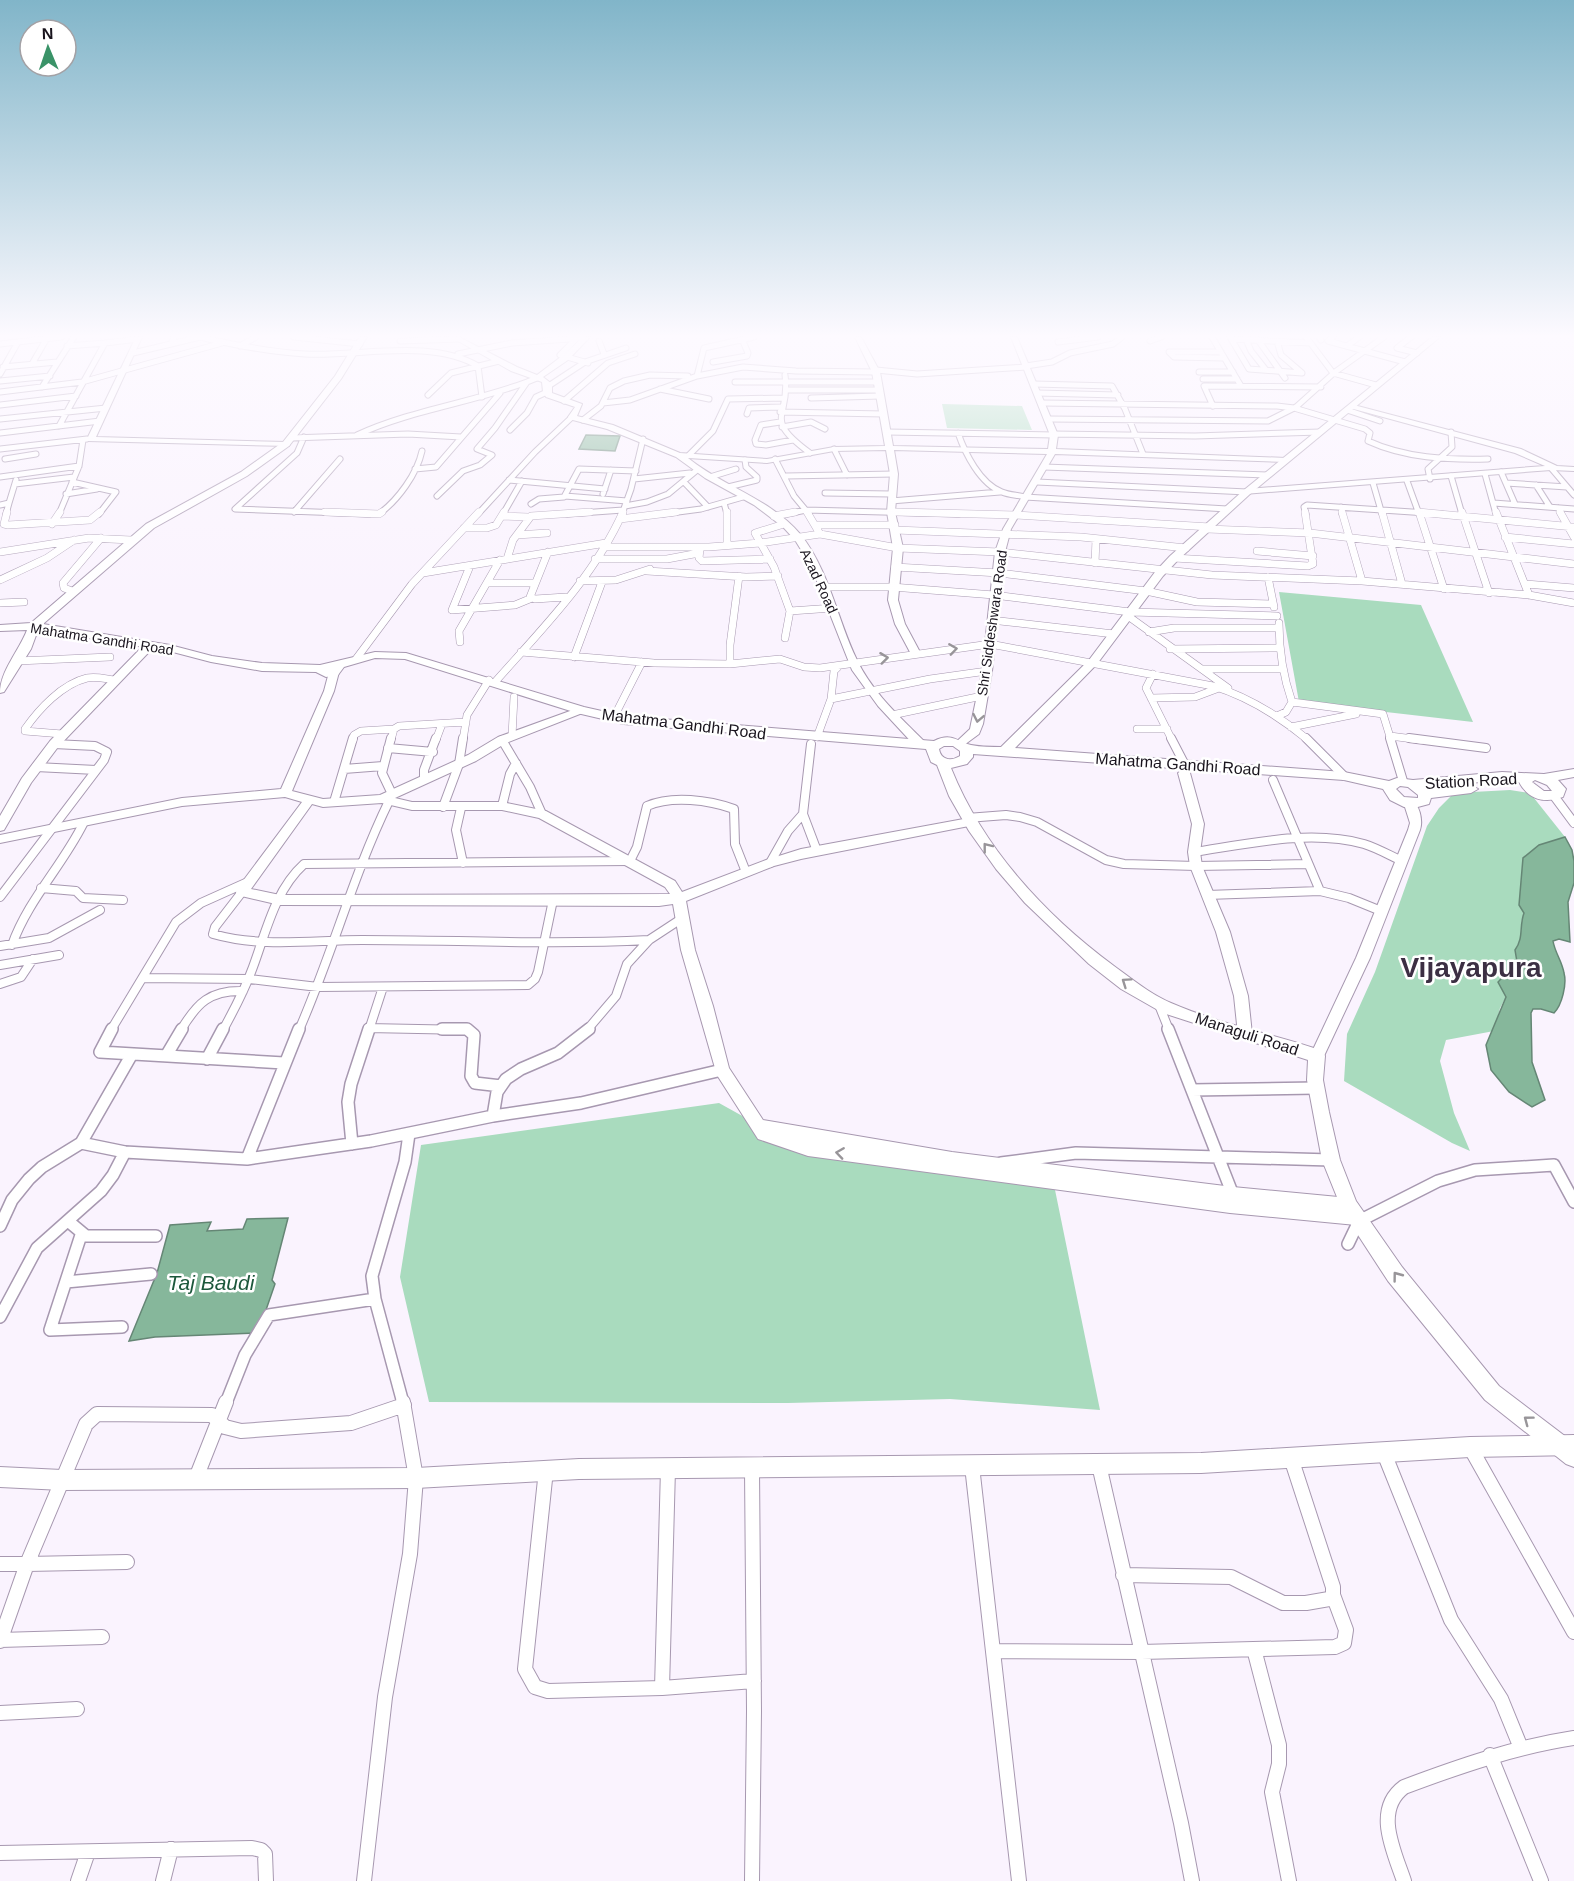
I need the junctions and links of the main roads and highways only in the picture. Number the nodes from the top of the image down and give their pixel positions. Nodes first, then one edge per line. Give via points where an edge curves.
1 (289, 425) edge
2 (307, 425) edge
3 (1329, 425) edge
4 (268, 456) junction
5 (0, 628) edge
6 (33, 629) junction
7 (10, 667) edge
8 (330, 670) junction
9 (489, 683) junction
10 (0, 689) edge
11 (576, 712) junction
12 (814, 741) junction
13 (964, 750) junction
14 (1005, 751) junction
15 (936, 753) junction
16 (1185, 769) junction
17 (1574, 773) edge
18 (1528, 783) junction
19 (1574, 783) edge
20 (1399, 786) junction
21 (1551, 786) junction
22 (1425, 794) junction
23 (1569, 1448) edge

1 - 4 main road
2 - 4 main road via 302,433
3 - 14 main road via 1227,509 1162,570 1093,662
4 - 6 main road via 244,474 150,526
5 - 6 main road, Mahatma Gandhi Road
6 - 7 main road
6 - 8 main road, Mahatma Gandhi Road via 170,648 262,668
6 - 8 main road, Mahatma Gandhi Road via 188,662 266,674
7 - 10 main road
8 - 9 main road, Mahatma Gandhi Road via 371,661 392,661
8 - 9 main road, Mahatma Gandhi Road via 375,655 406,656
9 - 11 main road, Mahatma Gandhi Road
9 - 11 main road, Mahatma Gandhi Road via 514,697
11 - 12 main road, Mahatma Gandhi Road
11 - 12 main road, Mahatma Gandhi Road via 646,730
12 - 15 main road, Mahatma Gandhi Road
12 - 15 main road, Mahatma Gandhi Road via 920,744
13 - 14 main road, Mahatma Gandhi Road
13 - 15 main road via 946,741
13 - 15 main road via 957,763
13 - 16 main road, Mahatma Gandhi Road
14 - 16 main road, Mahatma Gandhi Road
23 -> 15 main road, Managuli Road via 1492,1393 1395,1274 1355,1215 1330,1160 1316,1088 1317,1056 1159,1005 1091,958 1047,916 987,848 949,785
16 - 20 main road, Mahatma Gandhi Road via 1273,780
16 - 20 main road, Mahatma Gandhi Road via 1344,776
17 - 21 main road
18 - 20 main road, Station Road via 1502,776
18 - 21 main road
18 - 21 main road via 1535,793
18 - 22 main road, Station Road
19 - 21 main road
20 - 22 main road
20 - 22 main road via 1397,799 1410,804 1424,801

